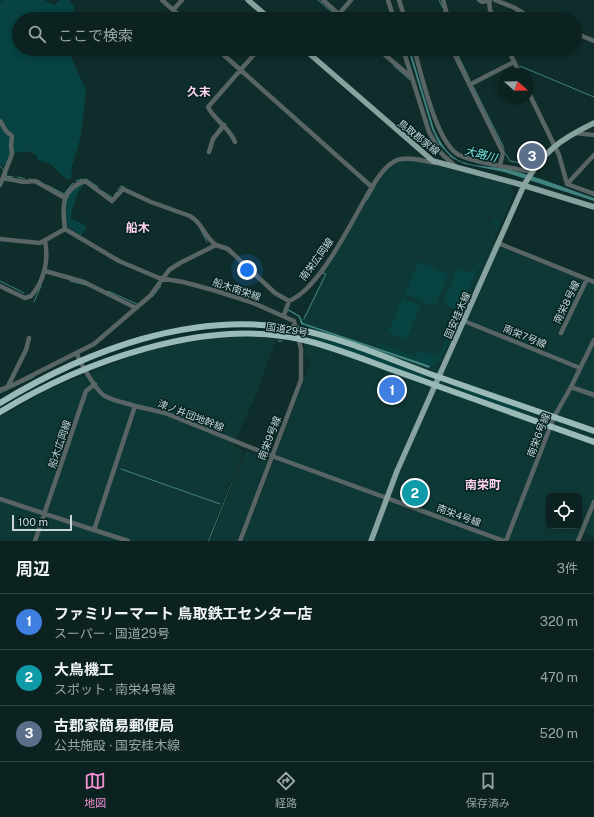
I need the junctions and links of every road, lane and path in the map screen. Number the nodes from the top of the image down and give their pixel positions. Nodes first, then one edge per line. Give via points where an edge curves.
1 (162, 0) edge
2 (182, 0) edge
3 (248, 0) edge
4 (323, 0) edge
5 (351, 0) edge
6 (388, 0) edge
7 (399, 0) edge
8 (443, 0) edge
9 (479, 0) edge
10 (489, 0) edge
11 (493, 0) edge
12 (173, 10) joint
13 (262, 12) edge
14 (337, 12) edge
15 (341, 12) edge
16 (392, 12) edge
17 (403, 12) edge
18 (446, 12) edge
19 (491, 12) edge
20 (521, 12) edge
21 (582, 36) edge
22 (594, 41) edge
23 (225, 56) edge
24 (253, 56) edge
25 (312, 56) edge
26 (386, 56) edge
27 (405, 56) edge
28 (416, 56) edge
29 (456, 56) edge
30 (511, 56) edge
31 (514, 62) junction
32 (517, 68) edge
33 (240, 70) junction
34 (411, 77) junction
35 (471, 84) junction
36 (534, 103) edge
37 (0, 120) edge
38 (594, 123) edge
39 (224, 125) junction
40 (574, 133) junction
41 (594, 135) edge
42 (235, 142) dead end
43 (555, 146) junction
44 (452, 149) junction
45 (209, 152) dead end
46 (594, 155) edge
47 (444, 156) junction
48 (438, 164) junction
49 (500, 165) junction
50 (457, 168) junction
51 (531, 173) junction
52 (3, 178) junction
53 (525, 183) junction
54 (567, 184) junction
55 (0, 185) edge
56 (372, 187) junction
57 (594, 194) edge
58 (65, 198) junction
59 (594, 207) edge
60 (65, 229) junction
61 (0, 239) edge
62 (45, 241) junction
63 (498, 243) junction
64 (216, 245) junction
65 (44, 271) junction
66 (164, 279) junction
67 (587, 279) junction
68 (594, 282) edge
69 (0, 286) edge
70 (289, 301) junction
71 (136, 308) junction
72 (284, 315) junction
73 (464, 321) junction
74 (297, 329) junction
75 (561, 333) dead end
76 (30, 338) dead end
77 (299, 339) junction
78 (594, 340) edge
79 (77, 354) junction
80 (80, 361) junction
81 (580, 368) junction
82 (84, 370) junction
83 (439, 377) junction
84 (95, 384) junction
85 (435, 385) junction
86 (571, 387) junction
87 (7, 388) junction
88 (0, 390) edge
89 (594, 395) edge
90 (0, 403) edge
91 (135, 406) junction
92 (0, 412) edge
93 (554, 417) junction
94 (550, 426) junction
95 (594, 431) edge
96 (594, 442) edge
97 (272, 456) junction
98 (387, 498) junction
99 (0, 499) edge
100 (594, 502) edge
101 (45, 514) junction
102 (94, 530) junction
103 (35, 541) edge
104 (128, 541) edge
105 (240, 541) edge
106 (371, 541) edge
107 (505, 541) edge
108 (578, 541) edge

1 - 12 street
2 - 12 street
3 - 13 main road
4 - 14 street
5 - 15 street
6 - 16 street
7 - 17 street
8 - 18 street
9 - 10 street
10 - 11 street
10 - 19 street
11 - 20 street
21 - 22 street
23 - 33 street
24 - 33 street
25 - 48 main road, 鳥取郡家線
26 - 34 street
27 - 34 street
28 - 44 street via 437,125
29 - 35 street
30 - 31 street
31 - 32 street
31 - 35 street
33 - 39 street via 208,106 214,117
33 - 56 street
34 - 47 street via 429,132
35 - 49 street via 503,153
36 - 43 street
37 - 52 street via 12,136 12,154
38 - 40 main road, 国安桂木線
39 - 42 street
39 - 45 street via 213,139
40 - 41 street
40 - 43 main road, 国安桂木線
43 - 51 main road, 国安桂木線
43 - 54 street
44 - 47 street
44 - 49 street via 469,159
46 - 54 street
47 - 50 street
48 - 50 main road, 鳥取郡家線
48 - 56 street, 南栄広岡線 via 402,159 396,161 383,172
49 - 51 street
50 - 53 main road, 鳥取郡家線
51 - 53 main road, 国安桂木線
52 - 55 street
52 - 58 street via 24,182 35,181
53 - 59 main road, 鳥取郡家線
53 - 63 main road, 国安桂木線
54 - 57 street
56 - 70 street, 南栄広岡線 via 324,267 300,295
58 - 60 street
58 - 64 street via 71,187 85,181 112,201 123,189 196,219 208,239
60 - 62 street
60 - 66 street, 船木南栄線 via 119,261
61 - 62 street
62 - 65 street
63 - 67 street
63 - 73 main road, 国安桂木線
64 - 66 street via 169,270
64 - 70 street via 228,249 274,293
65 - 69 street via 34,293 28,297 25,298
65 - 71 street via 84,282
66 - 71 street
66 - 72 street, 船木南栄線 via 213,290
67 - 68 street
67 - 75 street, 南栄8号線
70 - 72 street
71 - 79 street via 94,344
72 - 74 street, 船木南栄線 via 294,321
73 - 81 street, 南栄7号線
73 - 83 main road, 国安桂木線
74 - 77 street, 南栄9号線
74 - 80 highway, 国道29号 via 248,325 201,327 150,336
74 - 83 highway, 国道29号
76 - 87 street
77 - 82 highway, 国道29号 via 235,333 204,337 144,349
77 - 85 highway, 国道29号
77 - 97 street, 南栄9号線 via 301,380
78 - 81 street, 南栄6号線
79 - 80 street, 津ノ井団地幹線
79 - 87 street
80 - 82 street, 津ノ井団地幹線
80 - 90 highway, 国道29号
81 - 86 street, 南栄6号線
82 - 84 street, 津ノ井団地幹線
82 - 92 highway, 国道29号 via 30,394
83 - 85 main road, 国安桂木線
83 - 93 highway, 国道29号
84 - 91 street, 津ノ井団地幹線 via 100,393
84 - 101 street, 船木広岡線 via 86,391
85 - 94 highway, 国道29号
85 - 98 main road, 国安桂木線
86 - 89 street
86 - 93 street, 南栄6号線
87 - 88 street
91 - 97 street, 津ノ井団地幹線 via 165,413
91 - 102 street
93 - 94 street, 南栄6号線
93 - 95 highway, 国道29号
94 - 96 highway, 国道29号
94 - 107 street, 南栄6号線
97 - 98 street, 津ノ井団地幹線
97 - 105 street, 南栄9号線
98 - 106 main road, 国安桂木線
98 - 107 street, 南栄4号線
99 - 101 street
100 - 108 street
101 - 102 street
101 - 103 street, 船木広岡線
102 - 104 street

